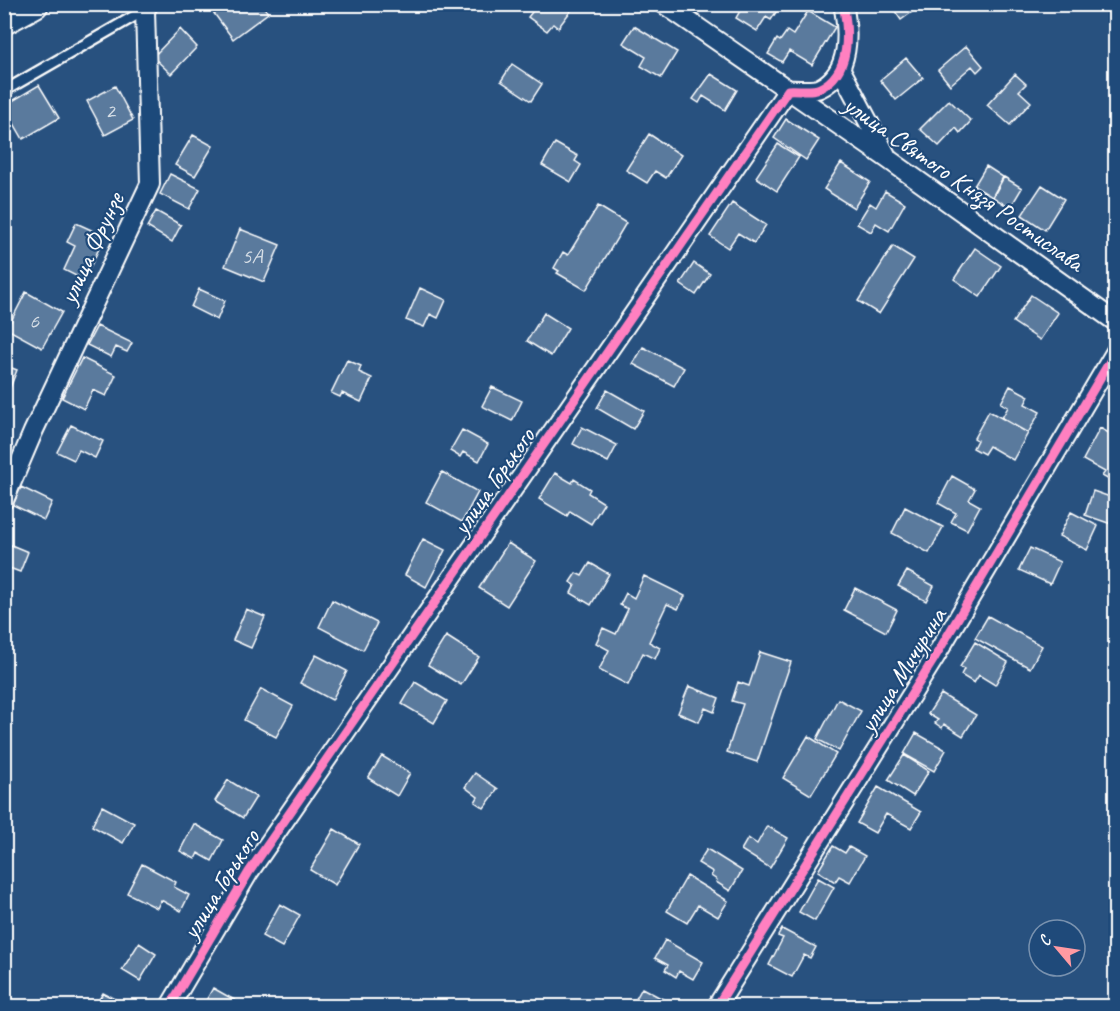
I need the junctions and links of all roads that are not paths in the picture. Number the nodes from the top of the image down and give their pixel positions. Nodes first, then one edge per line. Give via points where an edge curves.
1 (35, 4) edge
2 (664, 4) edge
3 (843, 4) edge
4 (147, 8) edge
5 (4, 21) edge
6 (841, 70) junction
7 (788, 90) junction
8 (4, 91) edge
9 (888, 159) junction
10 (1116, 322) edge
11 (1116, 351) edge
12 (4, 500) edge
13 (170, 1006) edge
14 (717, 1006) edge

1 - 5 main road
2 - 7 street, улица Святого Князя Ростислава
3 - 6 street via 848,28
4 - 8 lane
4 - 12 street, улица Фрунзе via 150,184
6 - 7 street via 820,88
6 - 9 street
7 - 9 street, улица Святого Князя Ростислава
7 - 13 street, улица Горького via 249,872
9 - 10 street, улица Святого Князя Ростислава
11 - 14 street, улица Мичурина via 935,657

